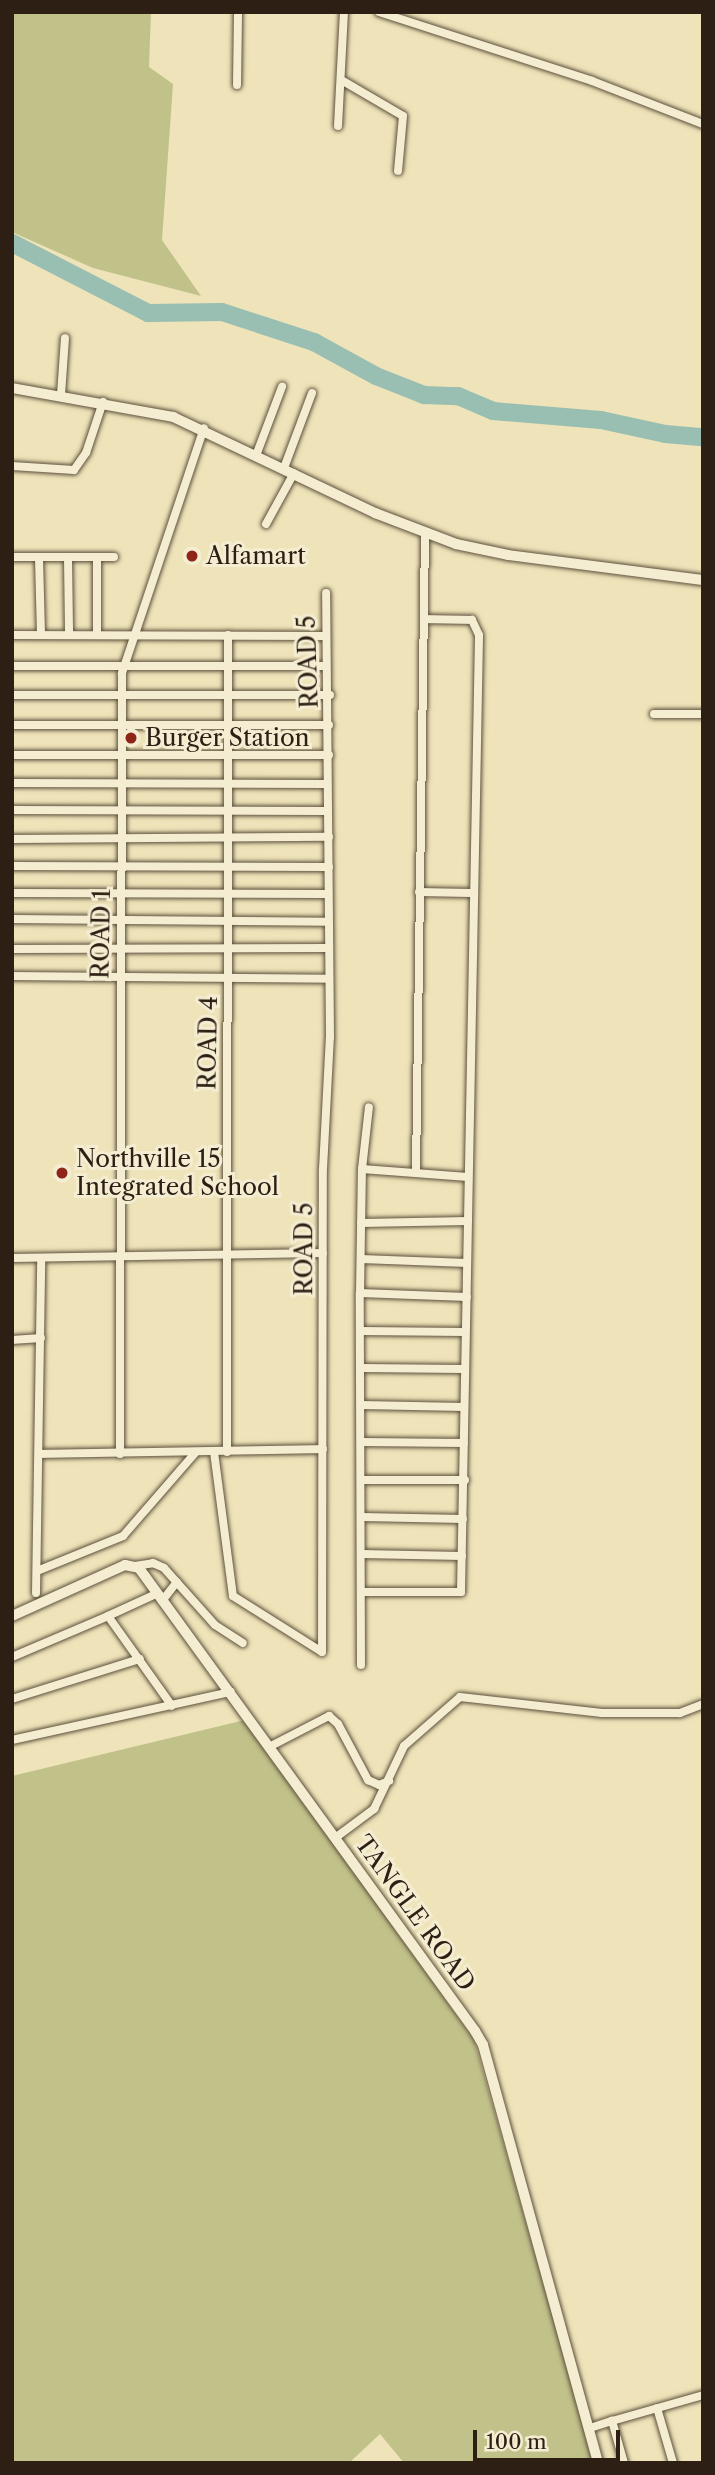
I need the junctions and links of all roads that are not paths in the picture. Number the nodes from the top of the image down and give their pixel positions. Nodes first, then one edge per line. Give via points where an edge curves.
1 (238, 12) edge
2 (344, 12) edge
3 (379, 12) edge
4 (343, 81) junction
5 (237, 85) dead end
6 (703, 124) edge
7 (338, 126) dead end
8 (398, 171) dead end
9 (65, 338) dead end
10 (12, 387) edge
11 (282, 387) dead end
12 (312, 393) dead end
13 (61, 395) junction
14 (103, 402) junction
15 (204, 428) junction
16 (257, 453) junction
17 (12, 466) edge
18 (289, 470) junction
19 (266, 524) dead end
20 (425, 533) junction
21 (12, 557) edge
22 (97, 557) junction
23 (114, 557) dead end
24 (39, 558) junction
25 (68, 558) junction
26 (703, 580) edge
27 (326, 593) dead end
28 (424, 619) junction
29 (41, 634) junction
30 (69, 634) junction
31 (97, 634) junction
32 (12, 635) edge
33 (134, 635) junction
34 (228, 635) junction
35 (325, 636) junction
36 (125, 665) junction
37 (227, 665) junction
38 (12, 666) edge
39 (326, 666) junction
40 (122, 693) junction
41 (227, 693) junction
42 (12, 695) edge
43 (330, 695) junction
44 (654, 714) dead end
45 (703, 714) edge
46 (121, 723) junction
47 (12, 724) edge
48 (329, 725) junction
49 (226, 726) junction
50 (12, 755) edge
51 (228, 755) junction
52 (329, 755) junction
53 (121, 756) junction
54 (120, 782) junction
55 (228, 782) junction
56 (12, 783) edge
57 (327, 784) junction
58 (12, 810) edge
59 (228, 810) junction
60 (327, 811) junction
61 (122, 812) junction
62 (228, 837) junction
63 (329, 837) junction
64 (122, 838) junction
65 (12, 839) edge
66 (228, 864) junction
67 (12, 866) edge
68 (121, 866) junction
69 (329, 867) junction
70 (419, 892) junction
71 (471, 892) junction
72 (12, 893) edge
73 (228, 894) junction
74 (327, 894) junction
75 (121, 895) junction
76 (12, 919) edge
77 (229, 922) junction
78 (328, 922) junction
79 (121, 923) junction
80 (121, 948) junction
81 (327, 948) junction
82 (12, 949) edge
83 (230, 950) junction
84 (12, 976) edge
85 (120, 977) junction
86 (328, 979) junction
87 (228, 981) junction
88 (369, 1107) dead end
89 (362, 1169) junction
90 (416, 1171) junction
91 (468, 1177) junction
92 (468, 1221) junction
93 (360, 1223) junction
94 (226, 1253) junction
95 (323, 1253) junction
96 (119, 1255) junction
97 (12, 1258) edge
98 (41, 1259) junction
99 (361, 1259) junction
100 (467, 1263) junction
101 (360, 1293) junction
102 (467, 1297) junction
103 (360, 1331) junction
104 (465, 1332) junction
105 (41, 1338) junction
106 (12, 1340) edge
107 (361, 1368) junction
108 (464, 1369) junction
109 (361, 1405) junction
110 (464, 1407) junction
111 (362, 1442) junction
112 (464, 1443) junction
113 (323, 1449) junction
114 (196, 1452) junction
115 (214, 1452) junction
116 (227, 1452) junction
117 (39, 1454) junction
118 (120, 1454) junction
119 (363, 1480) junction
120 (464, 1480) junction
121 (362, 1517) junction
122 (463, 1519) junction
123 (362, 1555) junction
124 (461, 1556) junction
125 (135, 1566) junction
126 (37, 1571) junction
127 (177, 1582) junction
128 (362, 1592) junction
129 (36, 1593) dead end
130 (159, 1597) junction
131 (12, 1616) edge
132 (108, 1616) junction
133 (243, 1643) dead end
134 (12, 1657) edge
135 (140, 1659) junction
136 (361, 1665) dead end
137 (231, 1692) junction
138 (12, 1699) edge
139 (703, 1704) edge
140 (172, 1706) junction
141 (12, 1740) edge
142 (269, 1747) junction
143 (389, 1781) junction
144 (335, 1838) junction
145 (703, 2395) edge
146 (657, 2408) junction
147 (612, 2421) junction
148 (590, 2428) junction
149 (598, 2463) edge
150 (624, 2463) edge
151 (673, 2463) edge

1 - 5 street
2 - 4 street
3 - 6 street via 625,92
4 - 7 street
4 - 8 street via 403,116
9 - 13 street
10 - 13 street
11 - 16 street
12 - 18 street
13 - 14 street
14 - 15 street via 157,412
14 - 17 street via 86,453 74,470
15 - 16 street
15 - 33 street, ROAD 1
16 - 18 street
18 - 19 street
18 - 20 street
20 - 26 street via 509,555
20 - 28 street
21 - 24 street
22 - 23 street
22 - 25 street
22 - 31 street
24 - 25 street
24 - 29 street
25 - 30 street
27 - 35 street, ROAD 5
28 - 70 street
28 - 71 street via 472,620 477,626 478,824
29 - 30 street
29 - 32 street
30 - 31 street
31 - 33 street
33 - 34 street
33 - 36 street, ROAD 1
34 - 35 street
34 - 37 street, ROAD 4
35 - 39 street, ROAD 5
36 - 37 street
36 - 38 street
36 - 40 street, ROAD 1
37 - 39 street
37 - 41 street, ROAD 4
39 - 43 street, ROAD 5
40 - 41 street
40 - 42 street
40 - 46 street, ROAD 1
41 - 43 street
41 - 49 street, ROAD 4
43 - 48 street, ROAD 5
44 - 45 street
46 - 47 street
46 - 49 street
46 - 53 street, ROAD 1
48 - 49 street
48 - 52 street, ROAD 5
49 - 51 street, ROAD 4
50 - 53 street
51 - 52 street
51 - 53 street
51 - 55 street, ROAD 4
52 - 57 street, ROAD 5
53 - 54 street, ROAD 1
54 - 55 street
54 - 56 street
54 - 61 street, ROAD 1
55 - 57 street
55 - 59 street, ROAD 4
57 - 60 street, ROAD 5
58 - 61 street
59 - 60 street
59 - 61 street
59 - 62 street, ROAD 4
60 - 63 street, ROAD 5
61 - 64 street, ROAD 1
62 - 63 street
62 - 64 street
62 - 66 street, ROAD 4
63 - 69 street, ROAD 5
64 - 65 street
64 - 68 street, ROAD 1
66 - 68 street
66 - 69 street
66 - 73 street, ROAD 4
67 - 68 street
68 - 75 street, ROAD 1
69 - 74 street, ROAD 5
70 - 71 street
70 - 90 street
71 - 91 street via 477,935
72 - 75 street
73 - 74 street
73 - 75 street
73 - 77 street, ROAD 4
74 - 78 street, ROAD 5
75 - 79 street, ROAD 1
76 - 79 street
77 - 78 street
77 - 79 street
77 - 83 street, ROAD 4
78 - 81 street, ROAD 5
79 - 80 street, ROAD 1
80 - 82 street
80 - 83 street
80 - 85 street, ROAD 1
81 - 83 street
81 - 86 street, ROAD 5
83 - 87 street, ROAD 4
84 - 85 street
85 - 87 street
85 - 96 street, ROAD 1
86 - 87 street
86 - 95 street, ROAD 5
87 - 94 street, ROAD 4
88 - 89 street
89 - 90 street
89 - 93 street
90 - 91 street
91 - 92 street
92 - 93 street
92 - 100 street
93 - 99 street
94 - 95 street
94 - 96 street
94 - 116 street, ROAD 4
95 - 113 street, ROAD 5
96 - 98 street
96 - 118 street, ROAD 1
97 - 98 street
98 - 105 street
99 - 100 street
99 - 101 street
100 - 102 street
101 - 102 street
101 - 103 street
102 - 104 street
103 - 104 street
103 - 107 street
104 - 108 street
105 - 106 street
105 - 117 street
107 - 108 street
107 - 109 street
108 - 110 street
109 - 110 street
109 - 111 street
110 - 112 street
111 - 112 street
111 - 119 street
112 - 120 street
113 - 115 street, ROAD 5 via 325,1646 320,1653 233,1596
113 - 116 street
114 - 115 street
114 - 118 street
114 - 126 street via 123,1536
115 - 116 street
117 - 118 street
117 - 126 street
119 - 120 street
119 - 121 street
120 - 122 street
121 - 122 street
121 - 123 street
122 - 124 street
123 - 124 street
123 - 128 street
124 - 128 street via 461,1592
125 - 127 street via 159,1565
125 - 130 street, TANGLE ROAD
125 - 131 street via 125,1565
126 - 129 street
127 - 130 street
127 - 133 street via 215,1625
128 - 136 street
130 - 132 street
130 - 137 street, TANGLE ROAD
132 - 134 street
132 - 135 street
135 - 138 street
135 - 140 street
137 - 140 street
137 - 142 street, TANGLE ROAD
139 - 143 street via 680,1713 602,1713 460,1696 404,1746
140 - 141 street
142 - 143 street via 329,1716 338,1724 368,1780 379,1786
142 - 144 street, TANGLE ROAD
143 - 144 street via 374,1810
144 - 148 street, TANGLE ROAD via 483,2045
145 - 146 street
146 - 147 street
146 - 151 street
147 - 148 street
147 - 150 street
148 - 149 street, TANGLE ROAD

